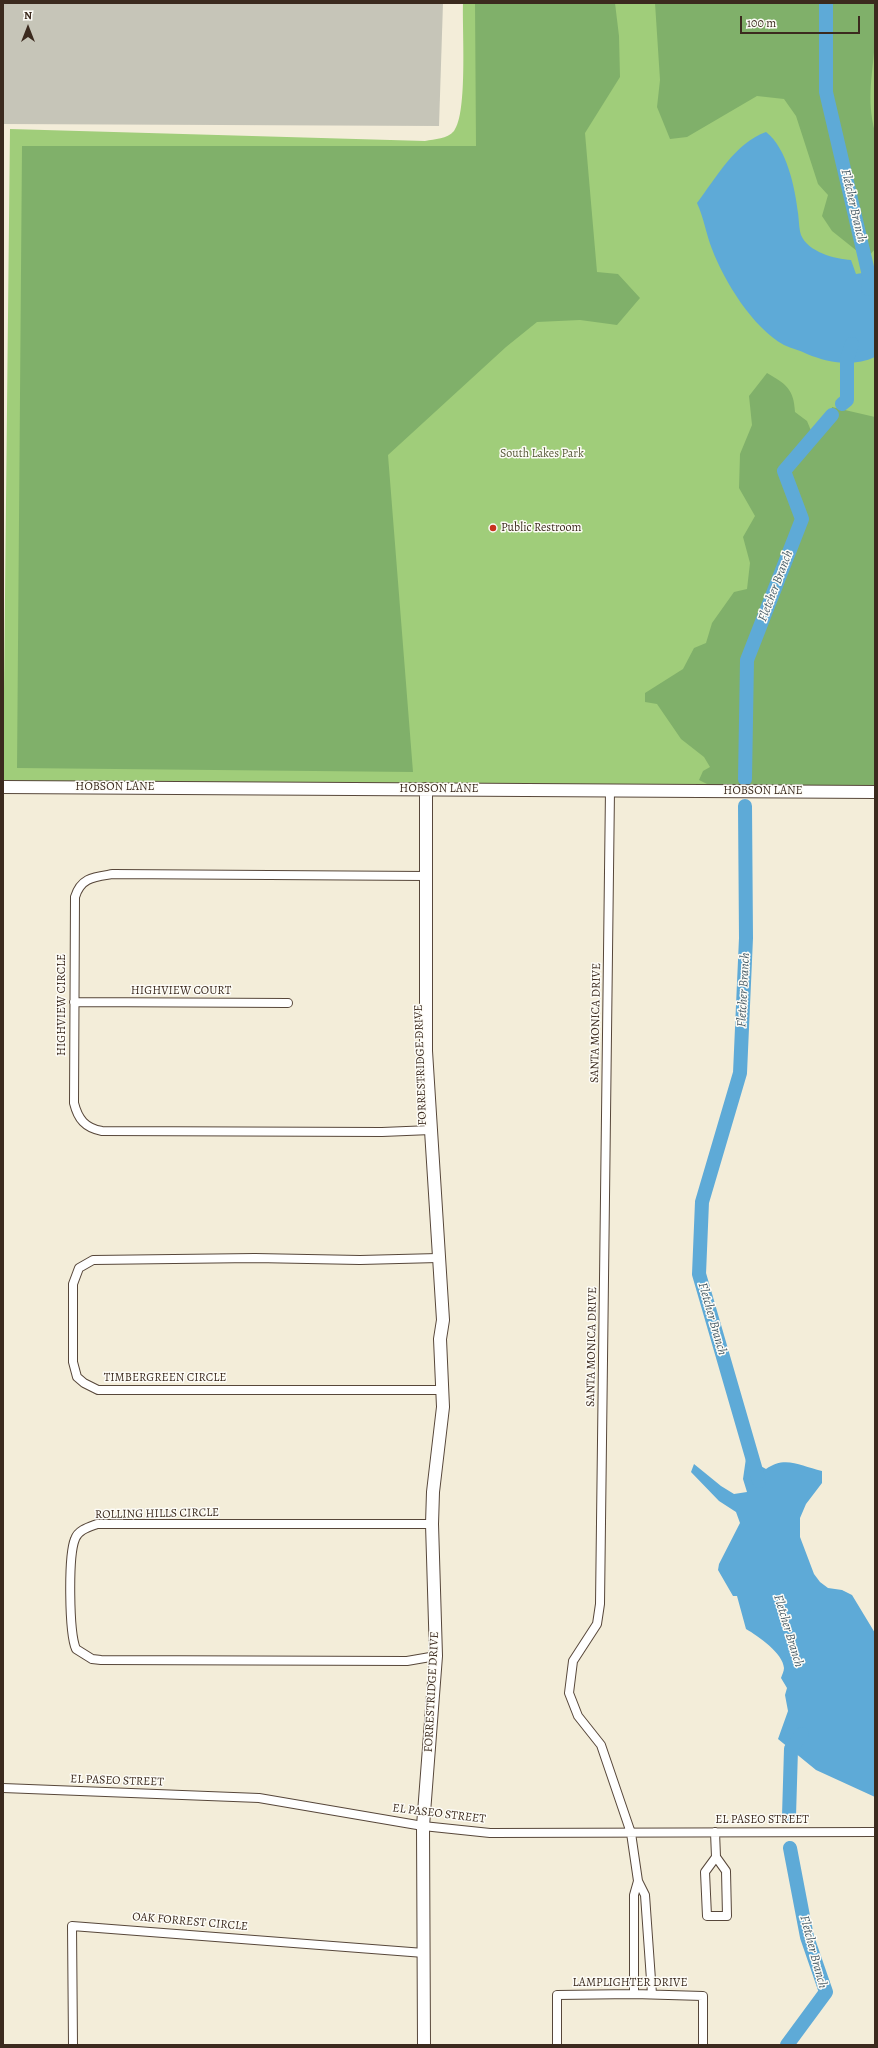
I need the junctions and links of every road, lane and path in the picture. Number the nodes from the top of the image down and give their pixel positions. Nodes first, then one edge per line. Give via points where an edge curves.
1 (3, 787) edge
2 (422, 789) junction
3 (610, 790) junction
4 (875, 792) edge
5 (422, 876) junction
6 (74, 1002) junction
7 (288, 1003) dead end
8 (427, 1130) junction
9 (435, 1258) junction
10 (443, 1390) junction
11 (432, 1524) junction
12 (436, 1656) junction
13 (3, 1788) edge
14 (423, 1826) junction
15 (715, 1832) junction
16 (875, 1832) edge
17 (630, 1833) junction
18 (716, 1857) junction
19 (638, 1881) junction
20 (648, 1930) junction
21 (634, 1931) junction
22 (424, 1953) junction
23 (634, 1994) junction
24 (652, 1994) junction
25 (73, 2045) edge
26 (424, 2045) edge
27 (556, 2045) edge
28 (702, 2045) edge

1 - 2 street, HOBSON LANE
2 - 3 street, HOBSON LANE
2 - 5 street, FORRESTRIDGE DRIVE
3 - 4 street, HOBSON LANE
3 - 17 street, SANTA MONICA DRIVE via 600,1604 597,1624 574,1661 569,1693 578,1716 601,1745
5 - 6 street, HIGHVIEW CIRCLE via 113,874 88,878 77,890 75,897
5 - 8 street, FORRESTRIDGE DRIVE via 418,1019
6 - 7 street, HIGHVIEW COURT
6 - 8 street, HIGHVIEW CIRCLE via 74,1103 79,1119 94,1129 382,1132
8 - 9 street, FORRESTRIDGE DRIVE
9 - 10 street, FORRESTRIDGE DRIVE via 434,1320 440,1339
9 - 10 street, TIMBERGREEN CIRCLE via 93,1260 79,1268 73,1284 73,1362 77,1377 98,1390
10 - 11 street, FORRESTRIDGE DRIVE
11 - 12 street, FORRESTRIDGE DRIVE
11 - 12 street, ROLLING HILLS CIRCLE via 97,1524 82,1531 75,1538 72,1552 72,1633 76,1649 92,1659 101,1660 407,1661
12 - 14 street, FORRESTRIDGE DRIVE
13 - 14 street, EL PASEO STREET via 259,1798
14 - 17 street, EL PASEO STREET via 490,1833
14 - 22 street, FORRESTRIDGE DRIVE
15 - 16 street, EL PASEO STREET
15 - 17 street, EL PASEO STREET
15 - 18 street
17 - 19 street, SANTA MONICA DRIVE
18 - 18 street via 705,1872 706,1916 727,1916 726,1871
19 - 20 street, SANTA MONICA DRIVE via 645,1895
19 - 21 street, SANTA MONICA DRIVE via 634,1896
20 - 21 street
20 - 24 street, SANTA MONICA DRIVE
21 - 23 street, SANTA MONICA DRIVE
22 - 25 street, OAK FORREST CIRCLE via 72,1926
22 - 26 street, FORRESTRIDGE DRIVE
23 - 24 street, LAMPLIGHTER DRIVE
23 - 27 street, LAMPLIGHTER DRIVE via 557,1995
24 - 28 street, LAMPLIGHTER DRIVE via 702,1996

